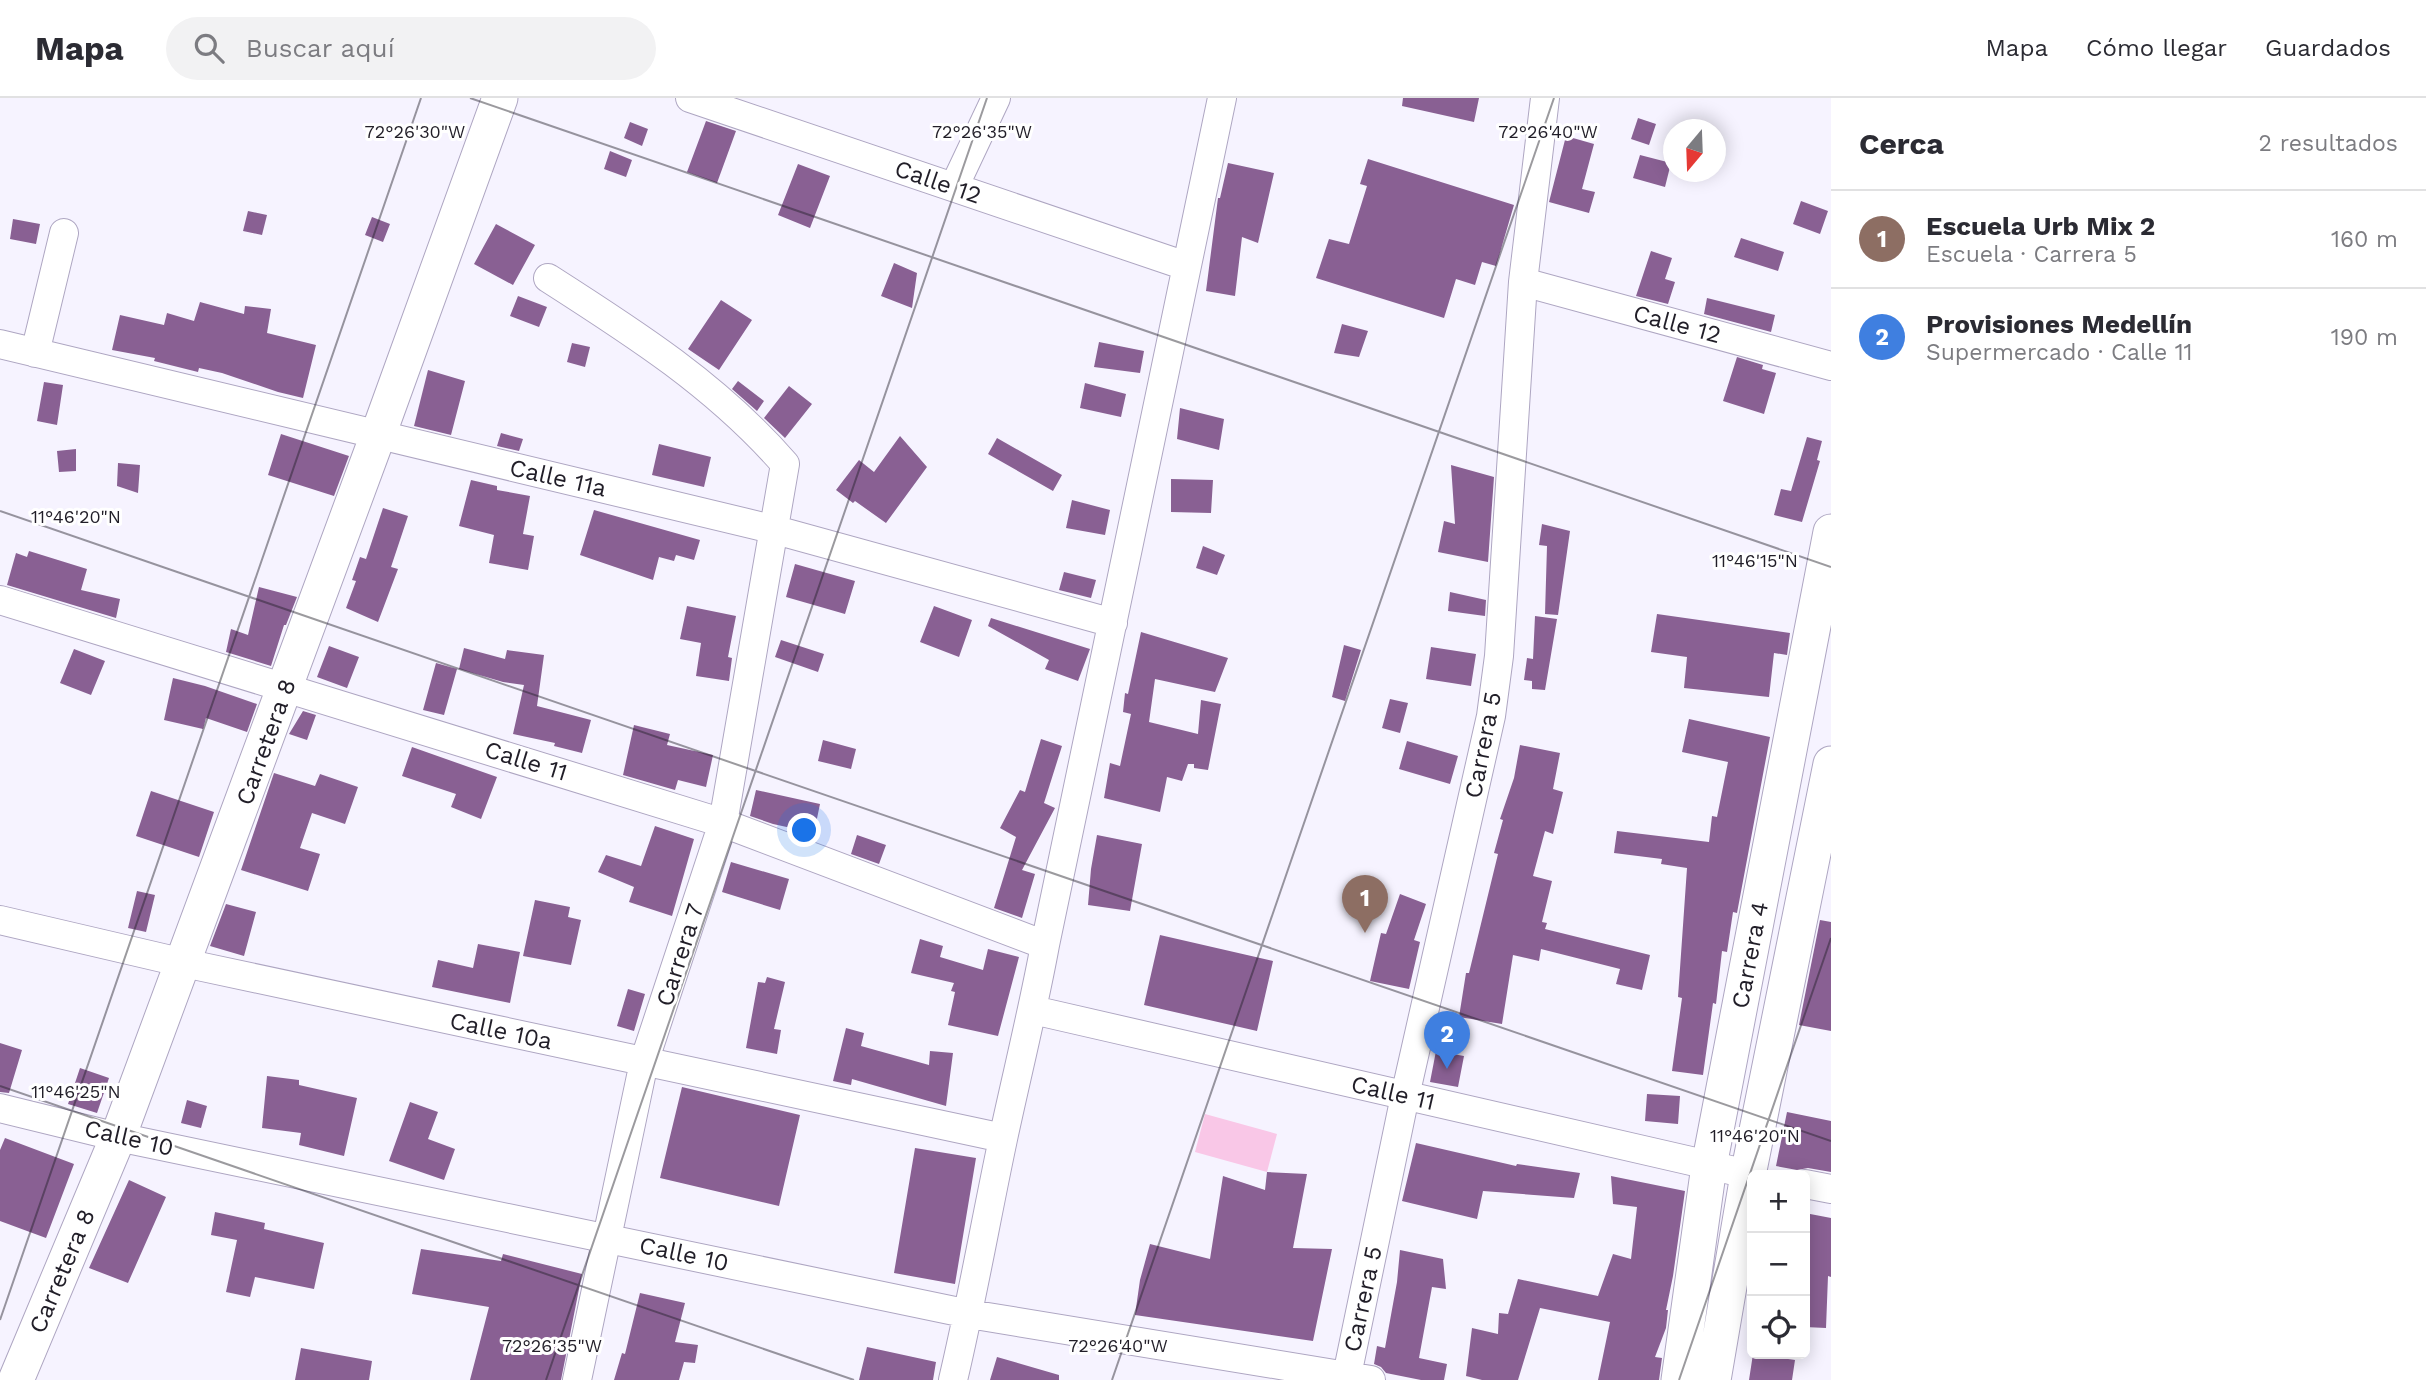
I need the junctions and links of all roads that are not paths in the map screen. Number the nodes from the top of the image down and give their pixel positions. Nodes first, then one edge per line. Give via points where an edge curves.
1 (500, 98) edge
2 (690, 98) edge
3 (996, 98) edge
4 (1222, 98) edge
5 (1545, 98) edge
6 (768, 111) edge
7 (954, 187) junction
8 (64, 233) dead end
9 (1186, 266) junction
10 (548, 278) dead end
11 (1523, 282) junction
12 (0, 344) edge
13 (35, 353) junction
14 (1831, 366) edge
15 (378, 435) junction
16 (772, 529) junction
17 (1831, 532) edge
18 (0, 600) edge
19 (1113, 623) junction
20 (286, 686) junction
21 (1831, 764) edge
22 (723, 823) junction
23 (0, 920) edge
24 (1045, 945) junction
25 (184, 963) junction
26 (1033, 1010) junction
27 (644, 1062) junction
28 (1405, 1096) junction
29 (0, 1108) edge
30 (118, 1137) junction
31 (1003, 1138) junction
32 (1709, 1166) junction
33 (1751, 1170) edge
34 (1747, 1174) edge
35 (1810, 1185) edge
36 (1831, 1189) edge
37 (1747, 1192) edge
38 (606, 1238) junction
39 (969, 1314) junction
40 (1355, 1378) edge
41 (16, 1380) edge
42 (577, 1380) edge
43 (953, 1380) edge
44 (1679, 1380) edge
45 (1713, 1380) edge

1 - 15 street, Carretera 8
2 - 6 street, Calle 12
3 - 7 street
4 - 9 street
5 - 11 street, Carrera 5
6 - 7 street, Calle 12
7 - 9 street, Calle 12
8 - 13 street
9 - 19 street
10 - 16 street, Carrera 7 via 652,345 769,445 785,464
11 - 14 street, Calle 12
11 - 28 street, Carrera 5 via 1499,656 1491,716
12 - 13 street, Calle 11a
13 - 15 street, Calle 11a
15 - 16 street, Calle 11a
15 - 20 street, Carretera 8
16 - 19 street, Calle 11a
16 - 22 street, Carrera 7
17 - 32 street, Carrera 4
18 - 20 street, Calle 11
19 - 24 street
20 - 22 street, Calle 11
20 - 25 street, Carretera 8
21 - 33 street, Carrera 4
22 - 24 street, Calle 11
22 - 27 street, Carrera 7
23 - 25 street, Calle 10a
24 - 26 street
25 - 27 street, Calle 10a
25 - 30 street, Carretera 8
26 - 28 street, Calle 11
26 - 31 street
27 - 31 street, Calle 10a
27 - 38 street, Carrera 7
28 - 32 street, Calle 11
28 - 40 street, Carrera 5
29 - 30 street, Calle 10
30 - 38 street, Calle 10
30 - 41 street, Carretera 8
31 - 39 street
32 - 34 street, Calle 11
32 - 44 street, Carrera 4
35 - 36 street
37 - 45 street, Carrera 4
38 - 39 street, Calle 10
38 - 42 street, Carrera 7
39 - 40 street, Calle 10
39 - 43 street

